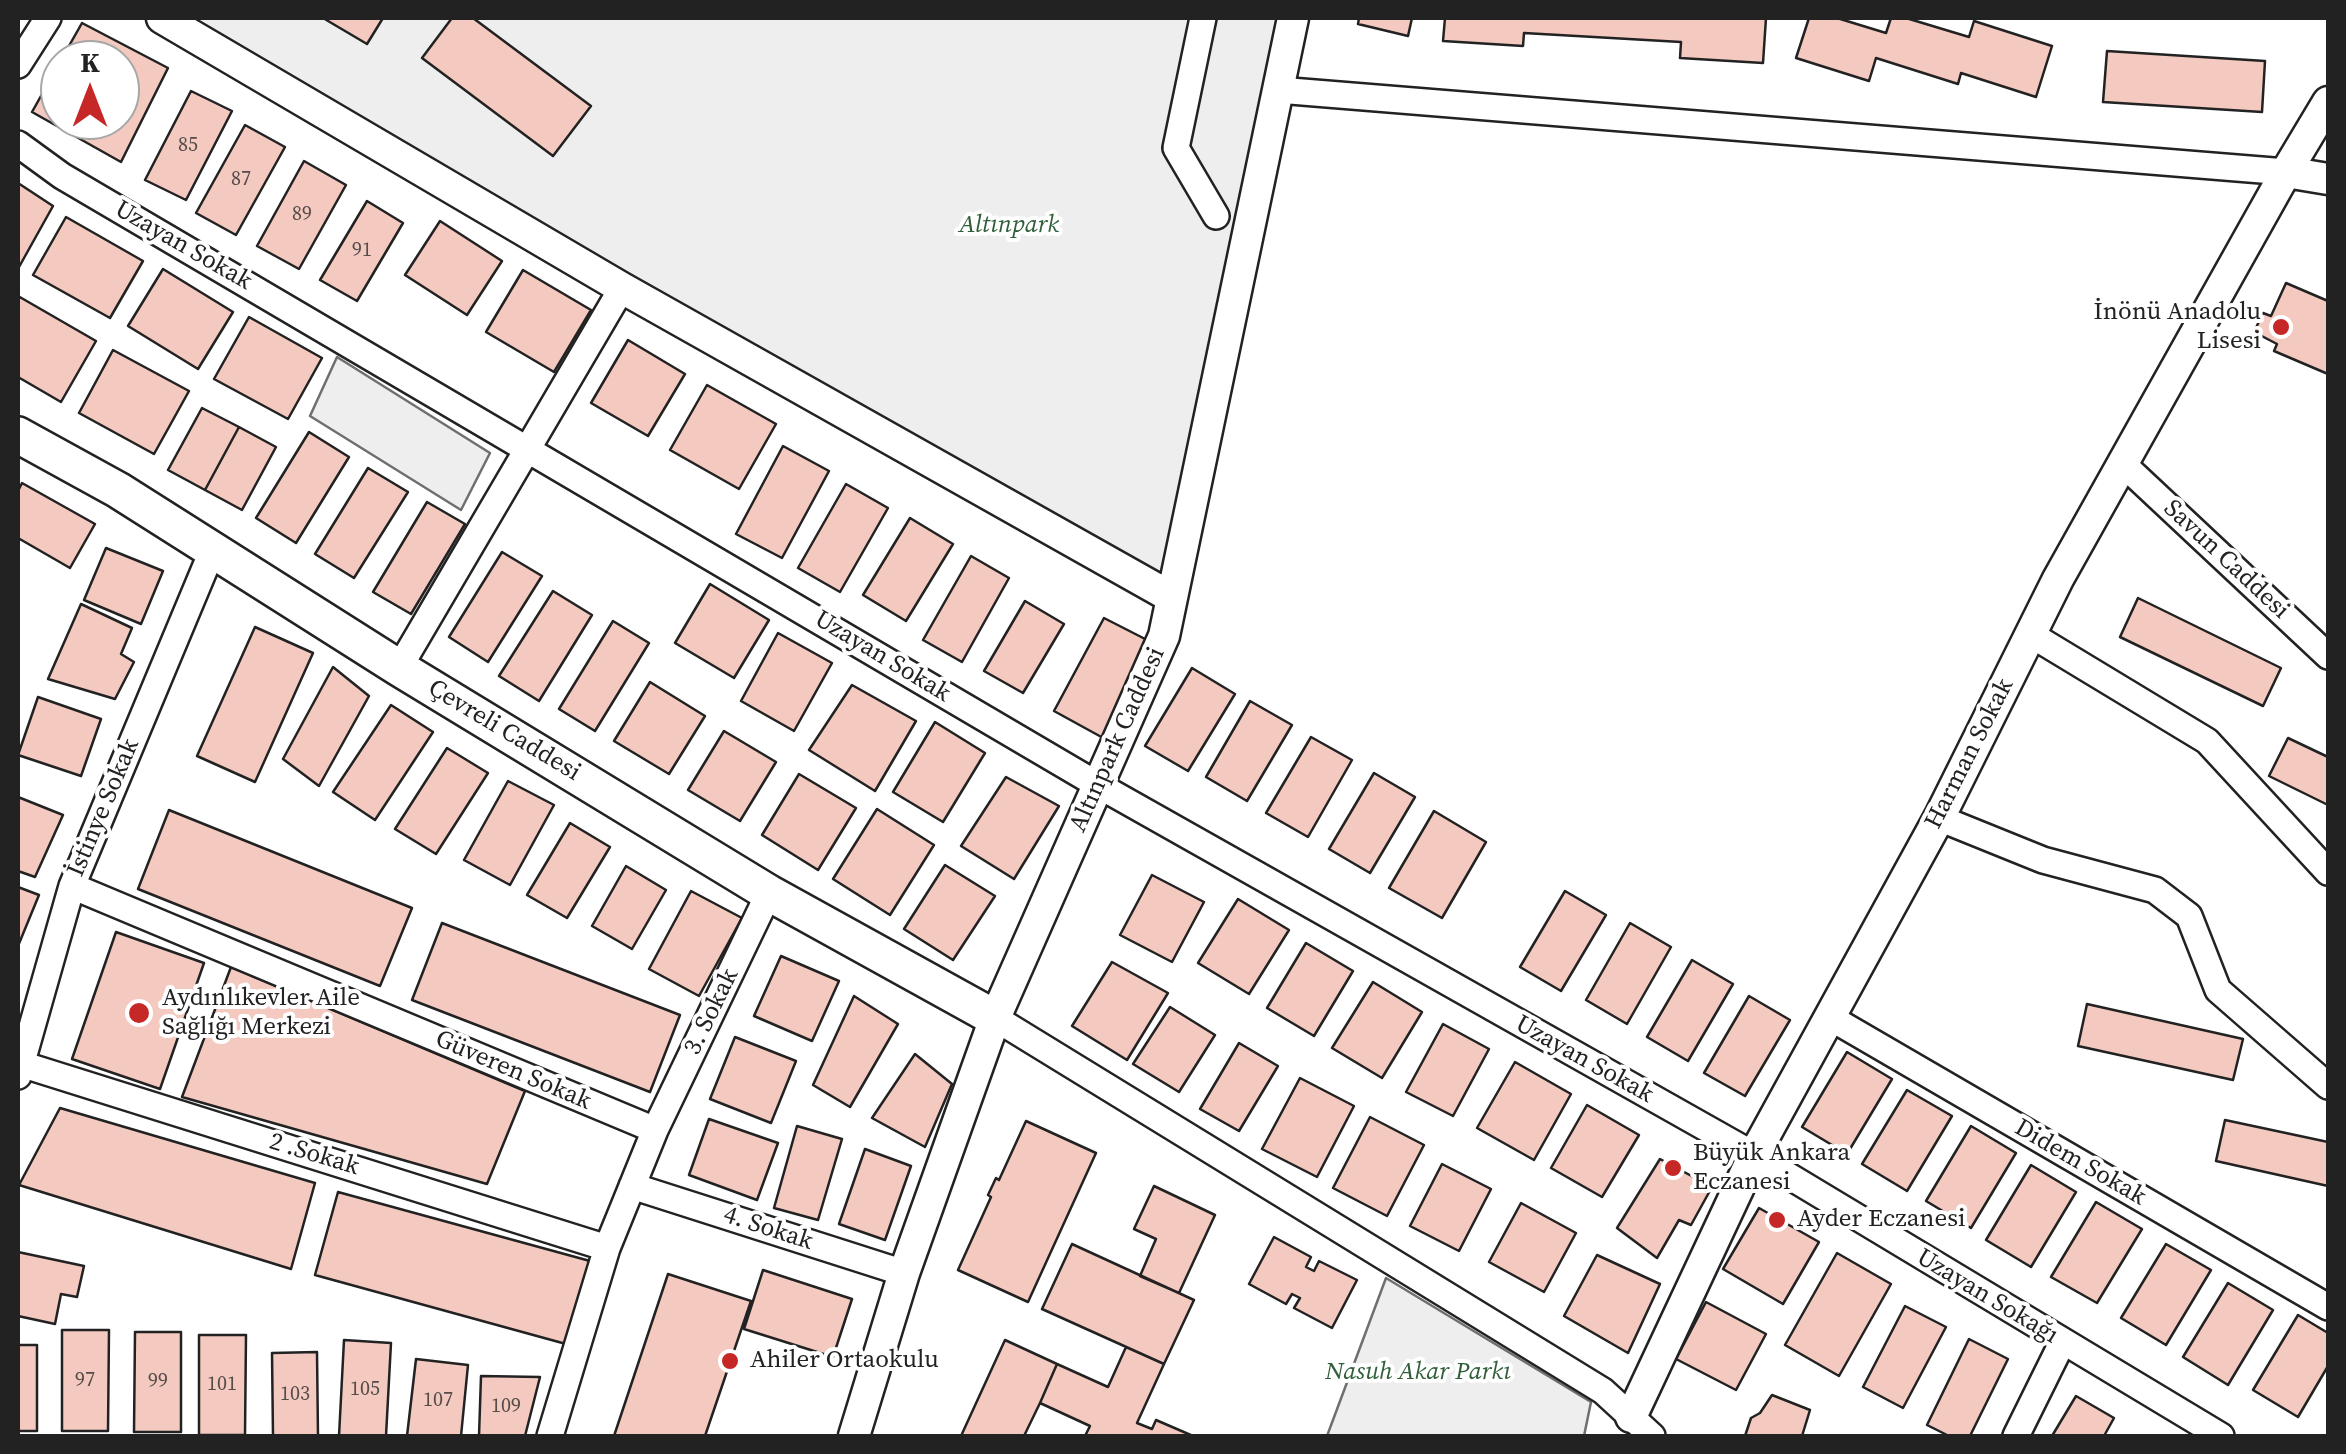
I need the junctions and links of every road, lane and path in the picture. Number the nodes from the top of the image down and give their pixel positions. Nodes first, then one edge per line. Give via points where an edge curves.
1 (48, 18) edge
2 (162, 18) edge
3 (1203, 18) edge
4 (1292, 18) edge
5 (18, 65) edge
6 (1278, 90) junction
7 (2328, 102) edge
8 (18, 144) edge
9 (2286, 172) junction
10 (2328, 178) edge
11 (1216, 216) dead end
12 (622, 288) junction
13 (18, 435) edge
14 (529, 448) junction
15 (2123, 464) junction
16 (214, 548) junction
17 (1171, 598) junction
18 (2030, 634) junction
19 (2328, 656) edge
20 (399, 668) junction
21 (1098, 785) junction
22 (1939, 818) junction
23 (2328, 872) edge
24 (72, 886) junction
25 (769, 893) junction
26 (18, 985) edge
27 (43, 994) junction
28 (995, 1018) junction
29 (1830, 1018) junction
30 (19, 1070) edge
31 (2328, 1086) edge
32 (655, 1130) junction
33 (1754, 1155) junction
34 (632, 1186) junction
35 (606, 1248) junction
36 (904, 1273) junction
37 (2328, 1308) edge
38 (2062, 1344) junction
39 (1641, 1427) edge
40 (550, 1436) edge
41 (854, 1436) edge
42 (2016, 1436) edge
43 (2222, 1436) edge

1 - 5 street
2 - 12 street
3 - 11 street via 1176,148
4 - 6 street, Altınpark Caddesi
6 - 9 street
6 - 17 street, Altınpark Caddesi
7 - 9 street, Harman Sokak
8 - 14 street, Uzayan Sokak via 62,176
9 - 10 street
9 - 15 street, Harman Sokak
12 - 14 street
12 - 17 street
13 - 16 main road, Çevreli Caddesi
14 - 20 street
14 - 21 street, Uzayan Sokak
15 - 18 street, Harman Sokak
15 - 19 street, Savun Caddesi
16 - 20 main road, Çevreli Caddesi
16 - 24 street, İstinye Sokak
17 - 21 street, Altınpark Caddesi via 1164,636
18 - 22 street, Harman Sokak
18 - 23 street via 2207,741
20 - 25 main road, Çevreli Caddesi
21 - 28 street, Altınpark Caddesi
21 - 33 street, Uzayan Sokak
22 - 29 street, Harman Sokak
22 - 31 street via 2043,860 2155,890 2188,916 2218,990
24 - 27 street, İstinye Sokak
24 - 32 street, Güveren Sokak
25 - 28 main road, Çevreli Caddesi
25 - 32 street, 3. Sokak
26 - 27 street
27 - 30 street, İstinye Sokak
28 - 36 street, Altınpark Caddesi
28 - 39 street via 1604,1391
29 - 33 street, Harman Sokak
29 - 37 street, Didem Sokak
30 - 35 street, 2 .Sokak
32 - 34 street
33 - 38 street, Uzayan Sokağı
33 - 39 street, Harman Sokak
34 - 35 street
34 - 36 street, 4. Sokak
35 - 40 street
36 - 41 street, Altınpark Caddesi
38 - 42 street
38 - 43 street, Uzayan Sokağı

